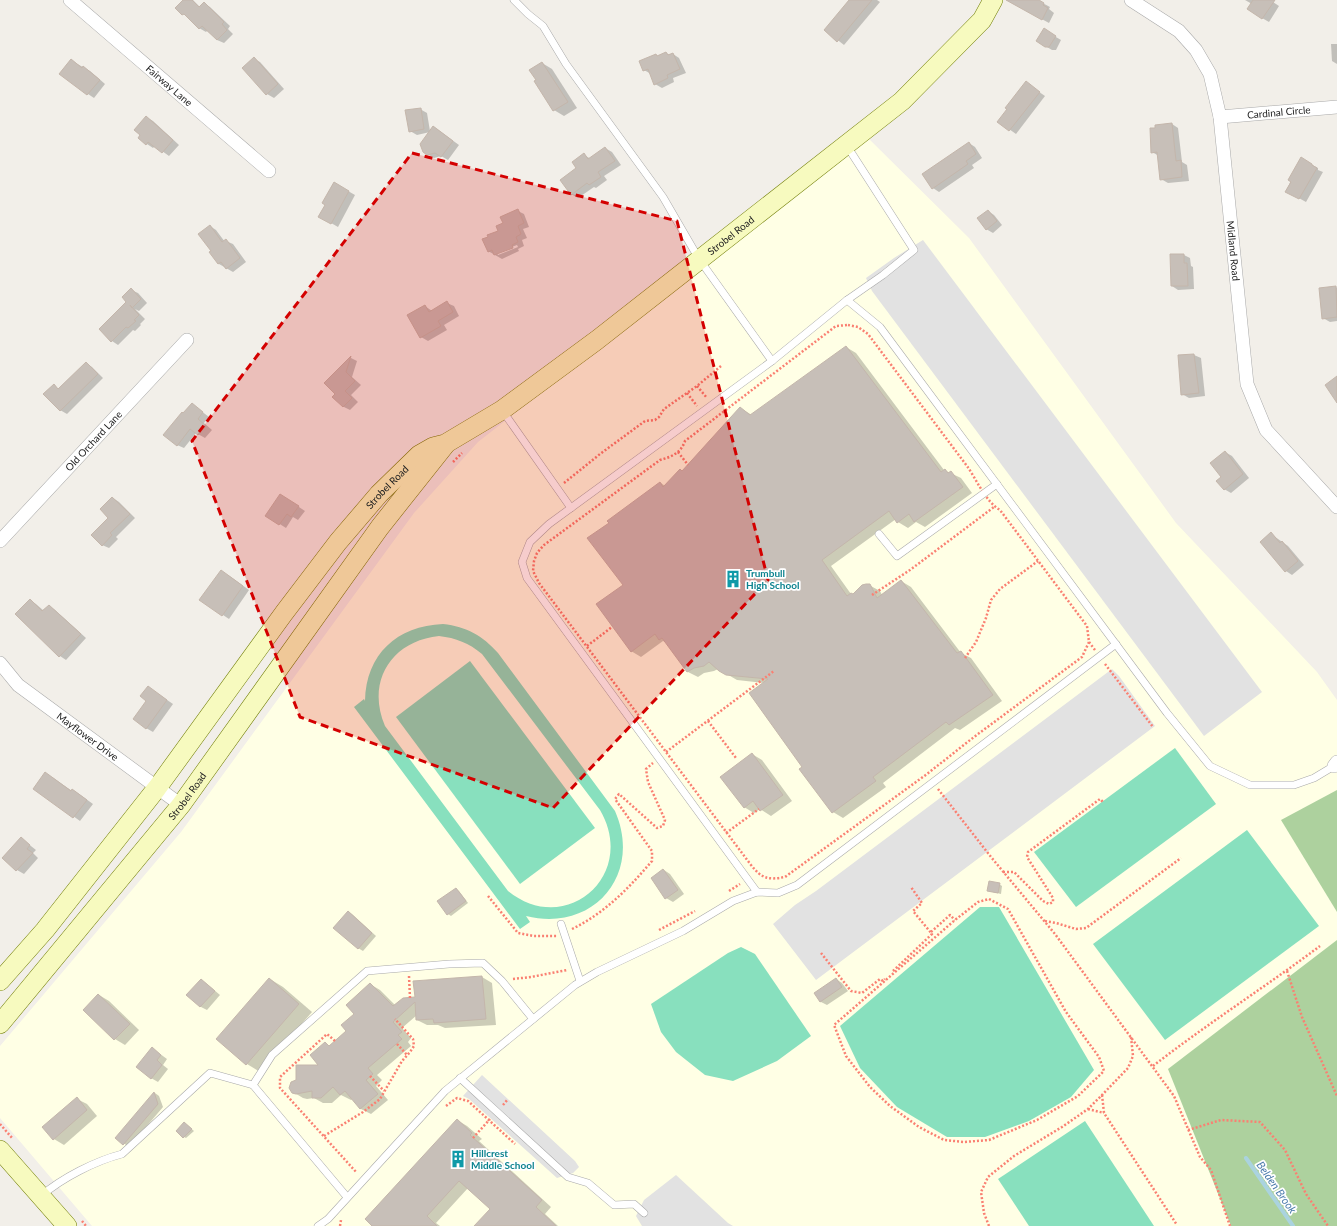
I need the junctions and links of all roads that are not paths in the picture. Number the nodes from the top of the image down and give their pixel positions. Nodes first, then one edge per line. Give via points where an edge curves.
1 (70, 0) edge
2 (514, 0) edge
3 (992, 0) edge
4 (1131, 0) edge
5 (1337, 107) edge
6 (1220, 117) junction
7 (846, 145) junction
8 (269, 171) dead end
9 (699, 259) junction
10 (847, 300) junction
11 (187, 340) dead end
12 (772, 361) junction
13 (502, 410) junction
14 (445, 444) junction
15 (997, 484) junction
16 (1337, 507) edge
17 (571, 508) junction
18 (879, 534) dead end
19 (0, 541) edge
20 (338, 542) junction
21 (358, 557) junction
22 (1116, 644) junction
23 (0, 663) edge
24 (1336, 764) edge
25 (157, 788) junction
26 (181, 805) junction
27 (757, 892) junction
28 (560, 924) dead end
29 (0, 981) edge
30 (580, 981) junction
31 (534, 1018) junction
32 (0, 1024) edge
33 (460, 1078) junction
34 (253, 1085) junction
35 (0, 1150) edge
36 (41, 1197) junction
37 (347, 1197) junction
38 (644, 1213) dead end
39 (67, 1226) edge
40 (318, 1226) edge

1 - 8 street, Fairway Lane
2 - 9 lane via 542,26 566,64 663,197
3 - 7 street, Strobel Road via 982,20 902,101
4 - 6 street, Midland Road via 1179,31 1196,50 1210,74
5 - 6 street, Cardinal Circle
6 - 16 street, Midland Road via 1247,384 1266,430
7 - 9 street, Strobel Road
7 - 10 lane via 914,250
9 - 12 lane
9 - 13 street, Strobel Road via 597,340
10 - 12 lane
10 - 15 lane via 880,327
11 - 19 street, Old Orchard Lane
12 - 17 lane
13 - 14 street, Strobel Road
13 - 17 lane
14 - 20 street, Strobel Road via 419,455 379,494
14 - 21 street, Strobel Road
15 - 18 lane via 897,556
15 - 22 lane
17 - 27 lane via 530,542 522,562 527,578
20 - 21 street
20 - 25 street, Strobel Road
21 - 26 street, Strobel Road
22 - 24 lane via 1210,766 1250,785 1294,785 1314,778
22 - 27 lane via 797,885 778,893
23 - 25 street, Mayflower Drive via 18,685
25 - 26 street, Mayflower Drive
25 - 29 street, Strobel Road via 45,930
26 - 32 street, Strobel Road
27 - 30 lane via 732,901 683,931
28 - 30 lane
30 - 31 lane
31 - 33 lane
31 - 34 lane via 483,962 367,971 272,1055
33 - 37 lane
33 - 38 lane via 568,1177 588,1183 614,1205 634,1204
34 - 36 lane via 210,1073 122,1154 105,1158 53,1186
34 - 37 lane
35 - 36 street
36 - 39 street
37 - 40 lane via 328,1219

